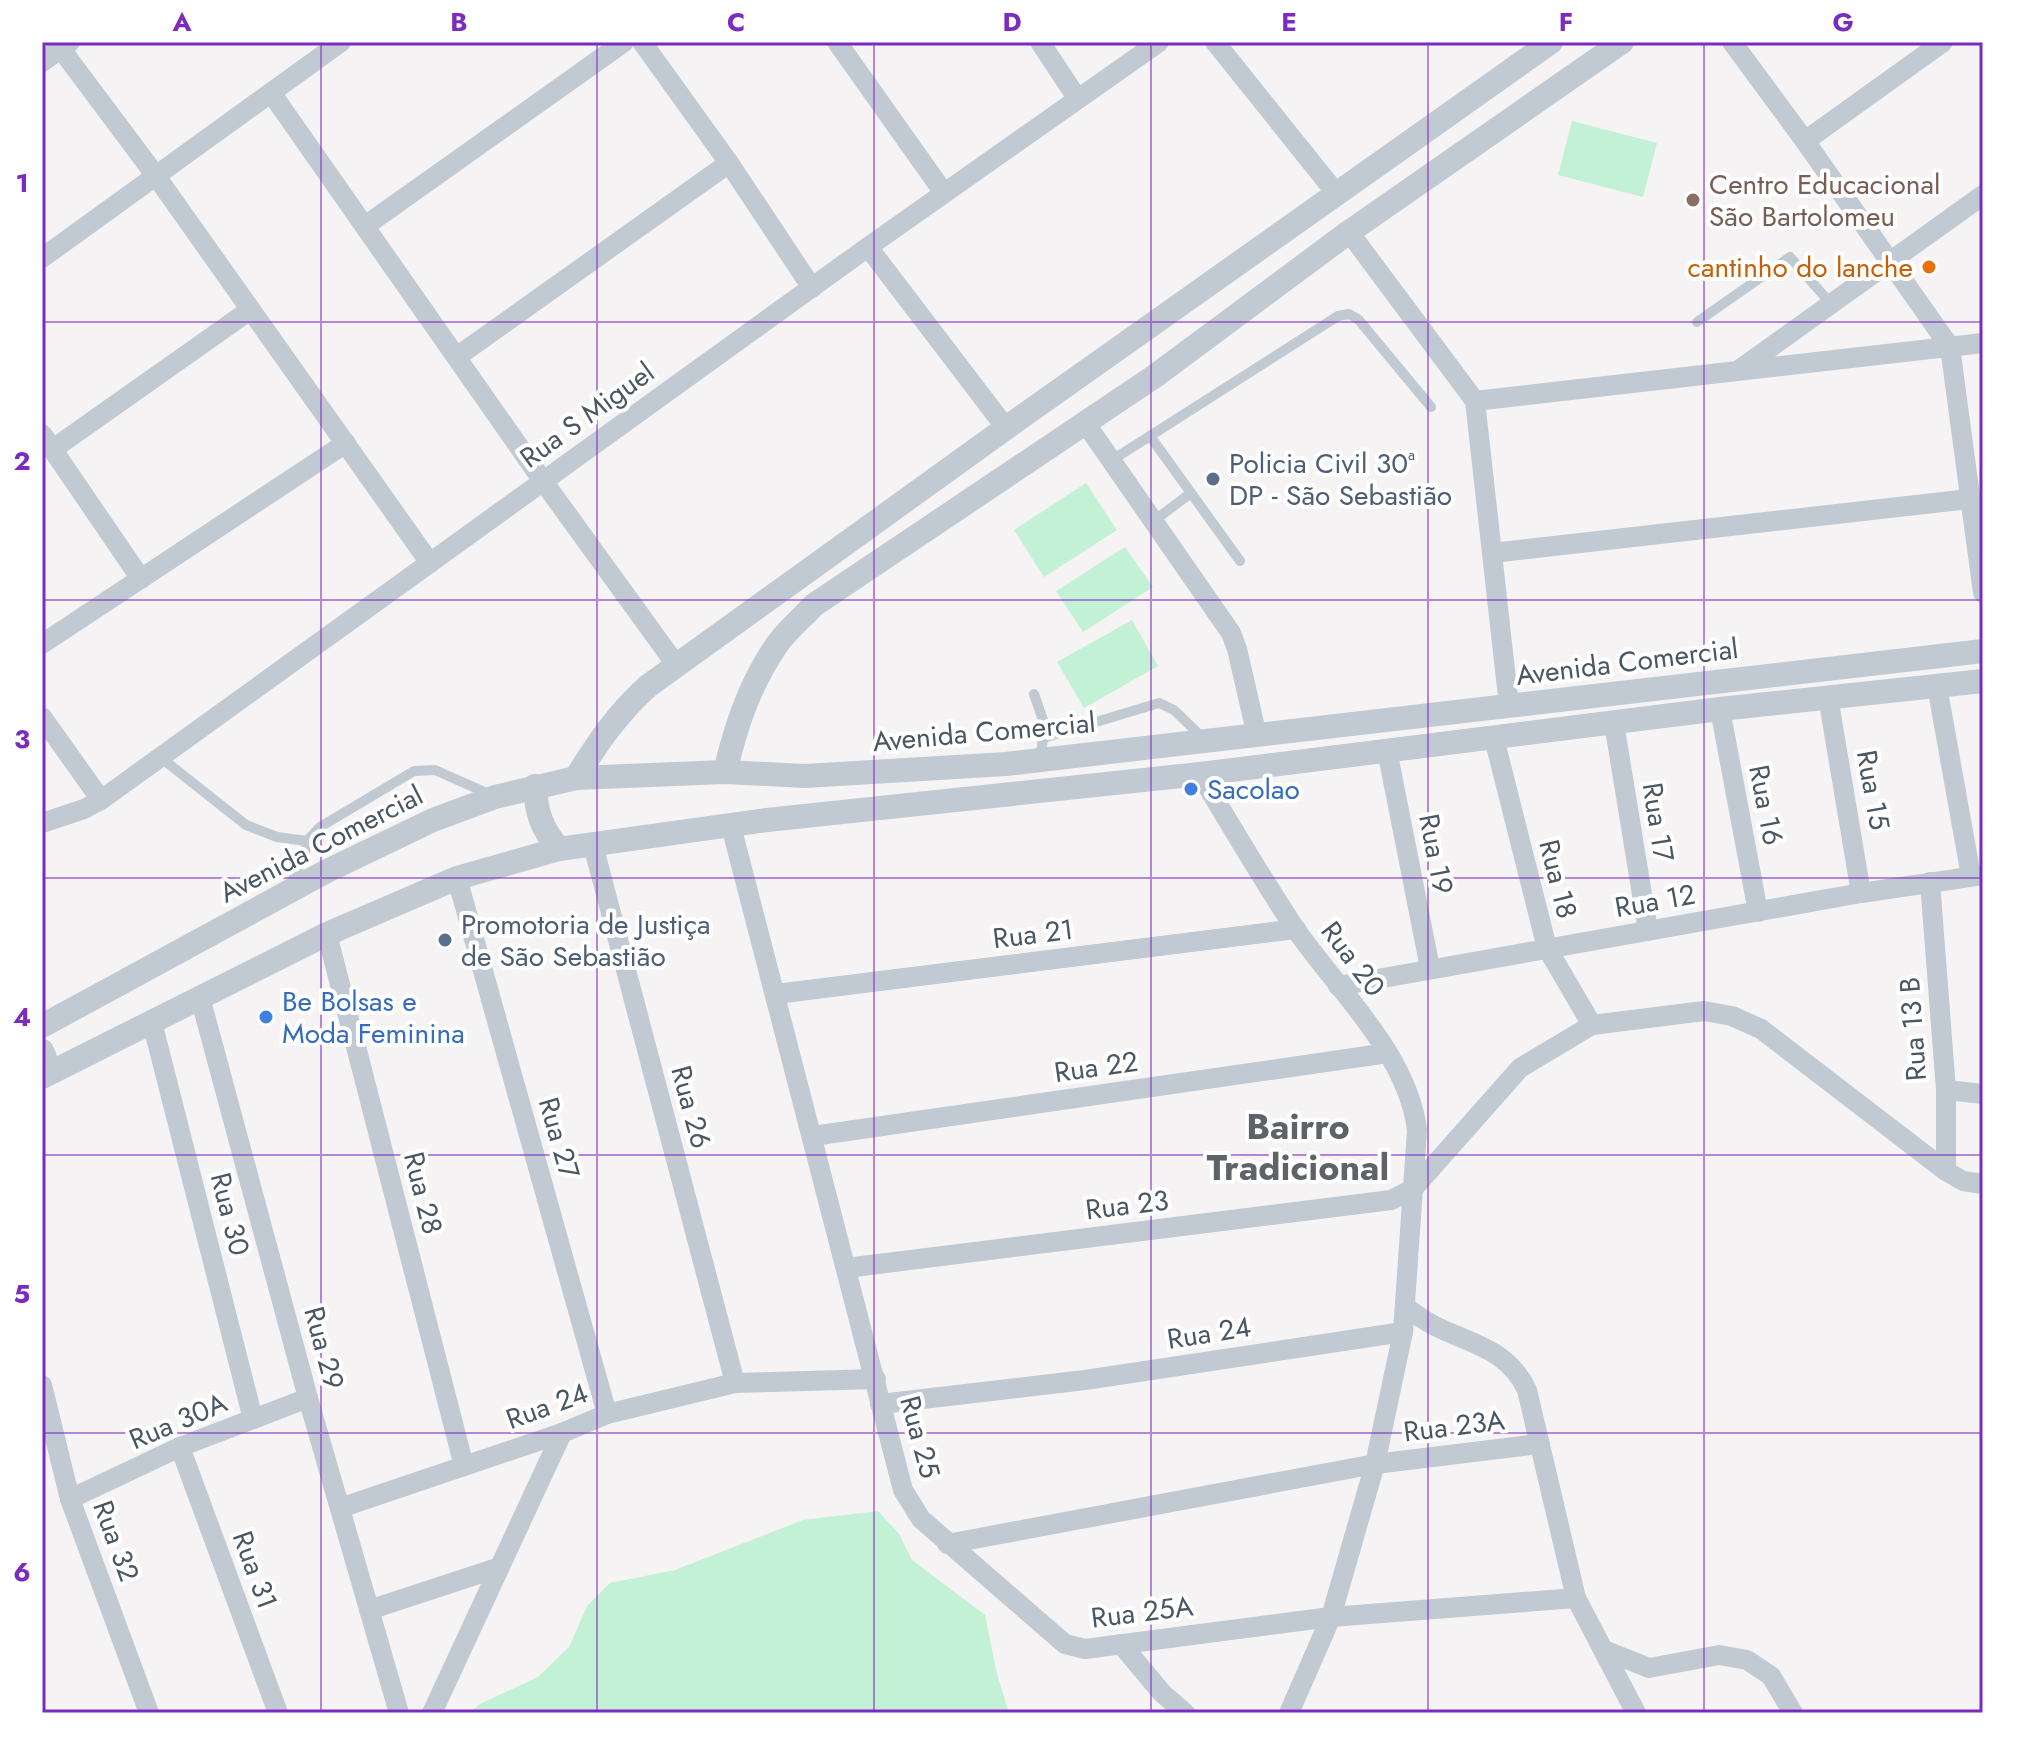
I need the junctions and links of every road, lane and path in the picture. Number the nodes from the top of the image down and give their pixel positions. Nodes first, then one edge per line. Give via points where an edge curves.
1 (341, 42) edge
2 (624, 42) edge
3 (642, 42) edge
4 (837, 42) edge
5 (1040, 42) edge
6 (1159, 42) edge
7 (1215, 42) edge
8 (1551, 42) edge
9 (1622, 42) edge
10 (1732, 42) edge
11 (1943, 42) edge
12 (66, 45) edge
13 (316, 49) edge
14 (42, 62) edge
15 (272, 94) junction
16 (1077, 98) junction
17 (1805, 141) junction
18 (729, 163) junction
19 (156, 176) junction
20 (944, 193) junction
21 (1336, 193) junction
22 (1983, 195) edge
23 (365, 226) junction
24 (1349, 232) junction
25 (868, 247) junction
26 (42, 258) edge
27 (1889, 262) junction
28 (812, 288) junction
29 (1831, 304) junction
30 (250, 310) junction
31 (1697, 322) dead end
32 (1130, 340) junction
33 (1983, 343) edge
34 (1950, 347) junction
35 (458, 356) junction
36 (1738, 371) junction
37 (1155, 376) junction
38 (1475, 401) junction
39 (1431, 407) dead end
40 (1013, 423) junction
41 (1086, 424) junction
42 (1150, 436) junction
43 (47, 442) edge
44 (346, 443) junction
45 (1040, 455) junction
46 (1112, 460) junction
47 (543, 481) junction
48 (1191, 493) junction
49 (1969, 499) junction
50 (1155, 520) junction
51 (1492, 553) junction
52 (1240, 561) dead end
53 (430, 563) junction
54 (141, 579) junction
55 (1983, 593) edge
56 (42, 644) edge
57 (1983, 651) edge
58 (1880, 663) junction
59 (677, 666) junction
60 (1983, 681) edge
61 (1937, 686) junction
62 (1884, 691) junction
63 (1034, 694) dead end
64 (1828, 697) junction
65 (1509, 706) junction
66 (1720, 709) junction
67 (42, 717) edge
68 (1420, 717) junction
69 (1614, 723) junction
70 (1329, 728) junction
71 (1257, 736) junction
72 (1494, 738) junction
73 (1207, 742) junction
74 (1425, 746) junction
75 (1041, 749) junction
76 (1387, 750) junction
77 (160, 757) junction
78 (1333, 757) junction
79 (725, 772) junction
80 (1200, 774) junction
81 (773, 775) junction
82 (576, 778) junction
83 (535, 786) junction
84 (495, 797) junction
85 (101, 800) junction
86 (767, 820) junction
87 (42, 823) edge
88 (731, 826) junction
89 (307, 841) junction
90 (593, 845) junction
91 (559, 849) junction
92 (1977, 875) edge
93 (457, 878) junction
94 (1930, 882) junction
95 (1861, 893) junction
96 (284, 897) junction
97 (1758, 912) junction
98 (1296, 929) junction
99 (1648, 931) junction
100 (327, 934) junction
101 (1547, 948) junction
102 (1430, 968) junction
103 (1338, 986) junction
104 (776, 994) junction
105 (200, 997) junction
106 (152, 1022) junction
107 (1592, 1025) junction
108 (42, 1026) edge
109 (42, 1051) edge
110 (1388, 1053) junction
111 (42, 1070) edge
112 (42, 1077) edge
113 (1946, 1090) junction
114 (1983, 1094) edge
115 (813, 1136) junction
116 (1946, 1171) junction
117 (1983, 1184) edge
118 (1413, 1189) junction
119 (846, 1268) junction
120 (1405, 1307) junction
121 (1403, 1332) junction
122 (876, 1379) junction
123 (735, 1383) junction
124 (42, 1385) edge
125 (308, 1398) junction
126 (880, 1404) junction
127 (607, 1414) junction
128 (253, 1419) junction
129 (562, 1433) junction
130 (1540, 1444) junction
131 (180, 1447) junction
132 (1375, 1464) junction
133 (464, 1466) junction
134 (70, 1499) junction
135 (340, 1508) junction
136 (947, 1544) junction
137 (500, 1567) junction
138 (1576, 1598) junction
139 (369, 1610) junction
140 (1331, 1617) junction
141 (1121, 1644) junction
142 (1604, 1650) junction
143 (149, 1713) edge
144 (278, 1713) edge
145 (399, 1713) edge
146 (432, 1713) edge
147 (1185, 1713) edge
148 (1289, 1713) edge
149 (1636, 1713) edge
150 (1793, 1713) edge

1 - 13 street
2 - 23 street
3 - 18 street
4 - 20 street
5 - 16 street
6 - 16 street, Rua S Miguel
7 - 21 street
8 - 21 street
9 - 24 street
10 - 17 street
11 - 17 street
12 - 14 street
12 - 19 street
13 - 15 street
15 - 19 street
15 - 23 street
16 - 20 street, Rua S Miguel
17 - 27 street
18 - 28 street
18 - 35 street
19 - 26 street
19 - 30 street
20 - 25 street, Rua S Miguel
21 - 32 street
22 - 27 street
23 - 35 street
24 - 37 street
24 - 38 street
25 - 28 street, Rua S Miguel
25 - 40 street
27 - 29 street
27 - 34 street
28 - 47 street, Rua S Miguel
29 - 31 lane via 1790,257
29 - 36 street
30 - 43 street
30 - 44 street
32 - 37 street via 1149,360
32 - 40 street
33 - 34 street
34 - 36 street
34 - 49 street
35 - 47 street
36 - 38 street
37 - 41 street
38 - 51 street
39 - 42 lane via 1349,314 1338,316
40 - 45 street
40 - 59 street
41 - 45 street
41 - 46 street
42 - 46 lane
42 - 48 lane
43 - 54 street
44 - 53 street
44 - 54 street
45 - 79 street via 814,605 777,644 753,687 738,719
46 - 50 street
47 - 53 street, Rua S Miguel
47 - 59 street
48 - 50 lane
48 - 52 lane
49 - 51 street
49 - 55 street
50 - 71 street via 1231,633
51 - 65 street
53 - 77 street, Rua S Miguel
54 - 56 street
57 - 58 street, Avenida Comercial
58 - 62 street
58 - 65 street, Avenida Comercial
59 - 82 street via 622,710
60 - 61 street, Avenida Comercial
61 - 62 street, Avenida Comercial
61 - 92 street
62 - 64 street, Avenida Comercial
63 - 75 lane via 1045,726
64 - 66 street, Avenida Comercial
64 - 95 street, Rua 15
65 - 68 street, Avenida Comercial
66 - 69 street, Avenida Comercial
66 - 97 street, Rua 16
67 - 85 street
68 - 70 street, Avenida Comercial
68 - 74 street via 1427,733
69 - 72 street, Avenida Comercial
69 - 99 street, Rua 17
70 - 71 street, Avenida Comercial
70 - 78 street via 1326,746
71 - 73 street, Avenida Comercial
72 - 74 street, Avenida Comercial
72 - 101 street, Rua 18
73 - 75 street, Avenida Comercial
73 - 75 lane via 1174,710 1159,703
74 - 76 street, Avenida Comercial
75 - 81 street, Avenida Comercial via 1006,764
76 - 78 street, Avenida Comercial
76 - 102 street, Rua 19
77 - 85 street, Rua S Miguel
77 - 89 lane via 246,825
78 - 80 street, Avenida Comercial
79 - 81 street, Avenida Comercial
79 - 82 street, Avenida Comercial
80 - 86 street, Avenida Comercial
80 - 98 street, Rua 20
81 - 86 street via 778,792
82 - 83 street, Avenida Comercial
83 - 84 street, Avenida Comercial
83 - 91 street via 538,816
84 - 89 lane via 435,770 414,771 320,827
84 - 96 street, Avenida Comercial via 433,820
85 - 87 street, Rua S Miguel
86 - 88 street, Avenida Comercial
88 - 90 street, Avenida Comercial
88 - 104 street, Rua 25
89 - 96 lane
90 - 91 street, Avenida Comercial
90 - 123 street, Rua 26
91 - 93 street, Avenida Comercial
92 - 94 street, Rua 12
93 - 100 street, Avenida Comercial
93 - 127 street, Rua 27
94 - 95 street, Rua 12
94 - 113 street, Rua 13 B
95 - 97 street, Rua 12
96 - 108 street, Avenida Comercial
97 - 99 street, Rua 12
98 - 103 street, Rua 20
98 - 104 street, Rua 21
99 - 101 street, Rua 12
100 - 105 street, Avenida Comercial
100 - 133 street, Rua 28
101 - 102 street, Rua 12
101 - 107 street, Rua 18
102 - 103 street, Rua 12
103 - 110 street, Rua 20
104 - 115 street, Rua 25
105 - 106 street, Avenida Comercial
105 - 125 street, Rua 29
106 - 112 street, Avenida Comercial
106 - 128 street, Rua 30
107 - 116 street via 1704,1011 1732,1016 1761,1029
107 - 118 street via 1520,1068
109 - 111 street
110 - 115 street, Rua 22
110 - 118 street, Rua 20 via 1414,1109
113 - 114 street
113 - 116 street, Rua 13 B
115 - 119 street, Rua 25
116 - 117 street
118 - 119 street, Rua 23 via 1391,1200
118 - 120 street
119 - 122 street, Rua 25
120 - 121 street
120 - 130 street via 1503,1357 1527,1390
121 - 126 street, Rua 24 via 1085,1380
121 - 132 street
122 - 123 street, Rua 24
122 - 126 street, Rua 25
123 - 127 street, Rua 24
124 - 134 street, Rua 32
125 - 128 street, Rua 30A
125 - 135 street, Rua 29
126 - 136 street, Rua 25 via 903,1490 921,1519
127 - 129 street, Rua 24
128 - 131 street, Rua 30A
129 - 133 street, Rua 24
129 - 137 street
130 - 132 street, Rua 23A
130 - 138 street
131 - 134 street, Rua 30A
131 - 144 street, Rua 31
132 - 136 street
132 - 140 street
133 - 135 street, Rua 24
134 - 143 street, Rua 32
135 - 139 street, Rua 29
136 - 141 street, Rua 25A via 1065,1644 1085,1649
137 - 139 street
137 - 146 street
138 - 140 street, Rua 25A
138 - 142 street
139 - 145 street, Rua 29
140 - 141 street, Rua 25A
140 - 148 street
141 - 147 street
142 - 149 street
142 - 150 street via 1649,1668 1719,1655 1747,1660 1771,1676

